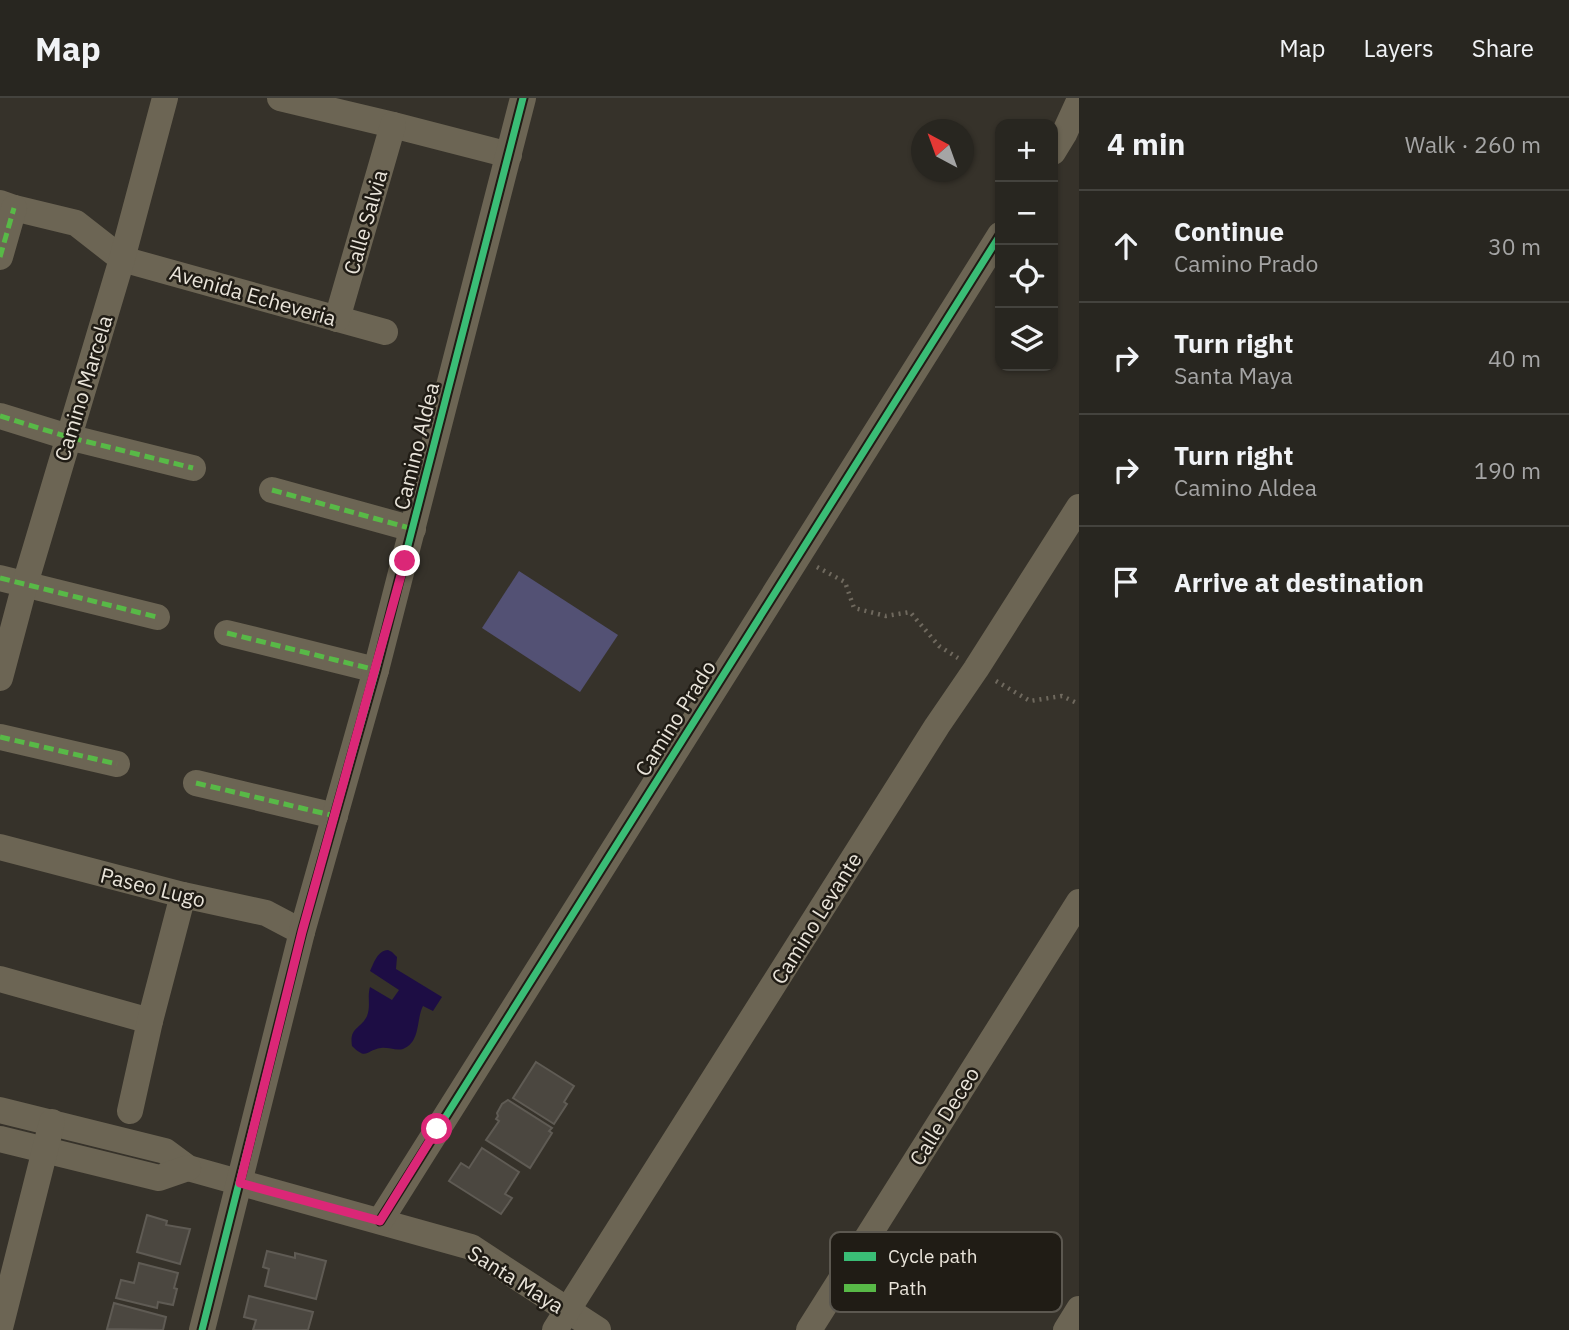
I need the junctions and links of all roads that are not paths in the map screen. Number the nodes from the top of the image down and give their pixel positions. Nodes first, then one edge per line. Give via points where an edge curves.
1 (164, 98) edge
2 (280, 98) edge
3 (523, 98) edge
4 (1079, 101) edge
5 (393, 125) junction
6 (1058, 144) edge
7 (509, 155) junction
8 (7, 205) edge
9 (995, 243) edge
10 (0, 257) edge
11 (121, 258) junction
12 (337, 318) junction
13 (385, 332) dead end
14 (0, 416) edge
15 (68, 437) junction
16 (193, 468) dead end
17 (272, 490) dead end
18 (1079, 507) edge
19 (413, 528) junction
20 (13, 581) edge
21 (157, 617) dead end
22 (226, 633) dead end
23 (376, 670) junction
24 (0, 678) edge
25 (0, 737) edge
26 (117, 764) dead end
27 (196, 783) dead end
28 (335, 816) junction
29 (0, 847) edge
30 (183, 895) junction
31 (1079, 902) edge
32 (302, 932) junction
33 (0, 979) edge
34 (150, 1021) junction
35 (0, 1110) edge
36 (130, 1111) dead end
37 (52, 1122) junction
38 (0, 1139) edge
39 (45, 1151) junction
40 (188, 1168) junction
41 (240, 1183) junction
42 (380, 1221) junction
43 (871, 1232) edge
44 (830, 1297) edge
45 (1079, 1309) edge
46 (561, 1320) edge
47 (0, 1328) edge
48 (202, 1330) edge
49 (598, 1330) edge
50 (809, 1330) edge
51 (1066, 1330) edge

1 - 11 street, Camino Marcela
2 - 5 street
3 - 7 street, Camino Aldea
4 - 6 street
5 - 7 street
5 - 12 street, Calle Salvia
7 - 19 street, Camino Aldea
8 - 10 street
8 - 11 street via 76,223
9 - 42 street, Camino Prado
11 - 12 street, Avenida Echeveria
11 - 15 street, Camino Marcela
12 - 13 street, Avenida Echeveria
14 - 15 street
15 - 16 street
15 - 20 street, Camino Marcela
17 - 19 street
18 - 46 street, Camino Levante
19 - 23 street, Camino Aldea
20 - 21 street
20 - 24 street, Camino Marcela
22 - 23 street
23 - 28 street, Camino Aldea
25 - 26 street
27 - 28 street
28 - 32 street, Camino Aldea
29 - 30 street, Paseo Lugo
30 - 32 street, Paseo Lugo via 266,913
30 - 34 street
31 - 43 street, Calle Deceo
32 - 41 street, Camino Aldea
33 - 34 street
34 - 36 street
35 - 37 street, Santa Maya
37 - 39 street
37 - 40 street, Santa Maya via 165,1151
38 - 39 street
39 - 40 street via 159,1178
39 - 47 street
40 - 41 street, Santa Maya
41 - 42 street, Santa Maya
41 - 48 street, Camino Aldea
42 - 46 street, Santa Maya via 471,1247
44 - 50 street, Calle Deceo
45 - 51 street
46 - 49 street, Santa Maya

